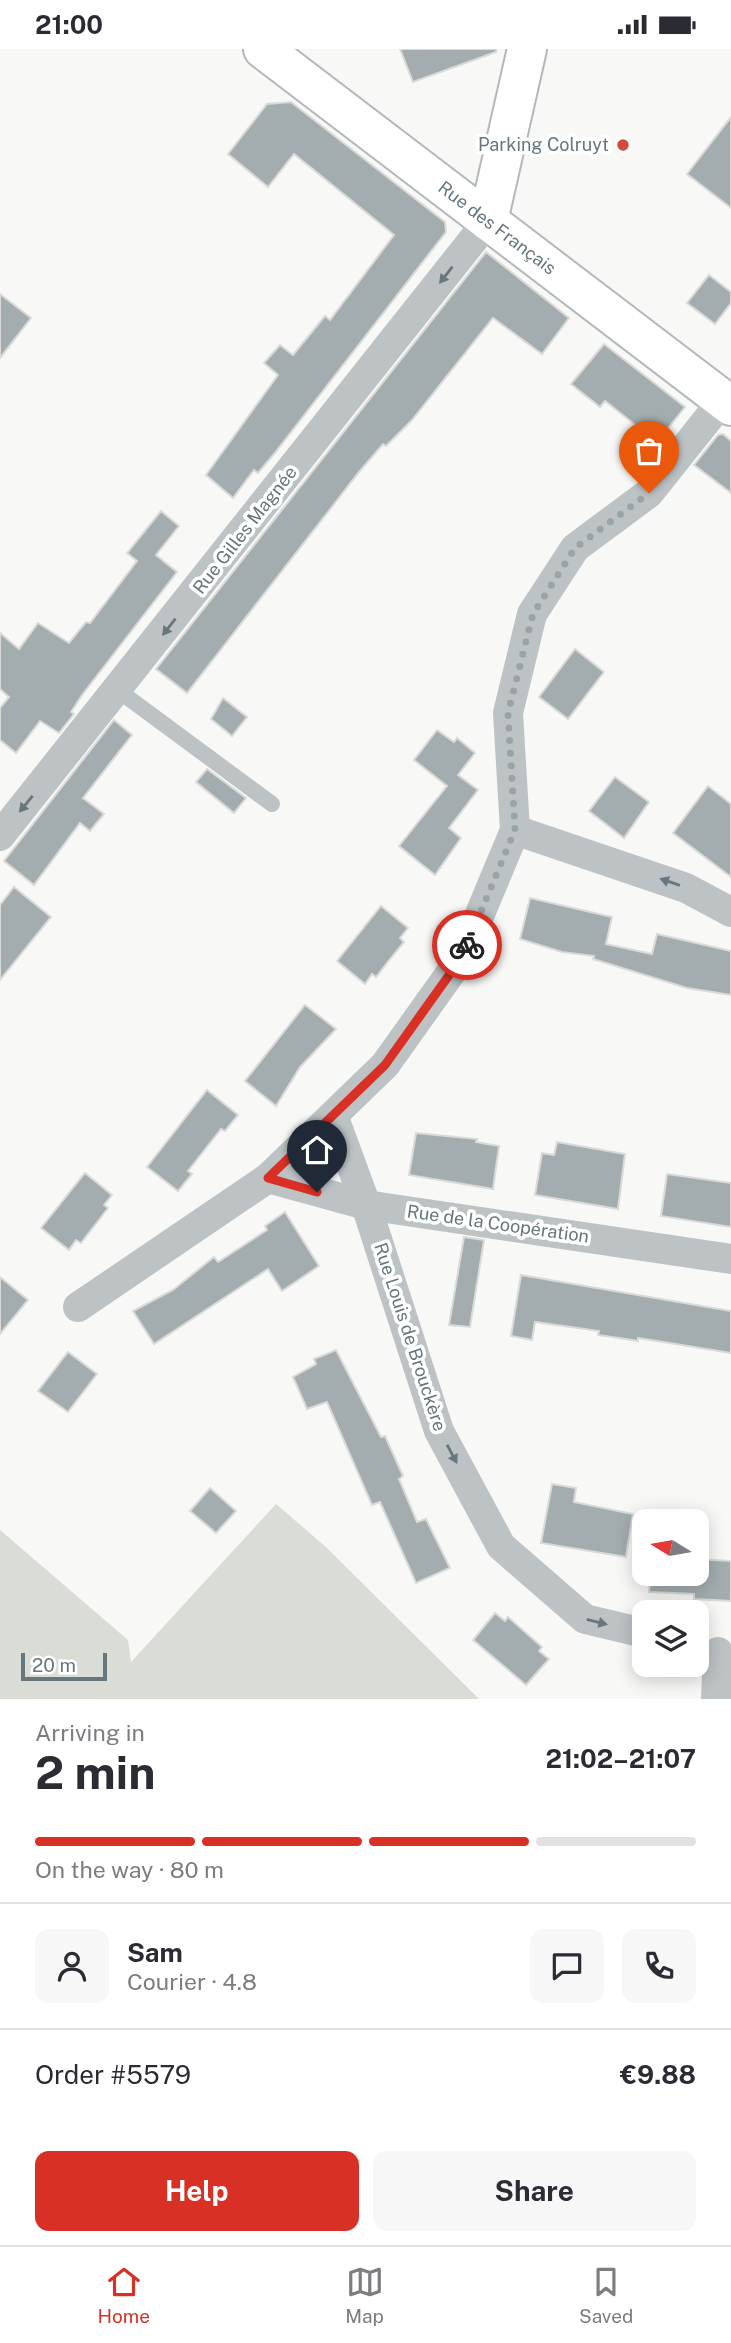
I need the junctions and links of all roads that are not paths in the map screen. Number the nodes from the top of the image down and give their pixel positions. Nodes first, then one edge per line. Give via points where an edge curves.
1 (263, 49) edge
2 (527, 49) edge
3 (488, 221) junction
4 (727, 403) edge
5 (119, 691) junction
6 (272, 804) dead end
7 (515, 830) junction
8 (0, 837) edge
9 (731, 912) edge
10 (334, 1118) junction
11 (268, 1178) junction
12 (366, 1205) junction
13 (731, 1259) edge
14 (78, 1307) dead end
15 (632, 1630) edge
16 (715, 1649) edge
17 (716, 1699) edge

1 - 3 main road, Rue des Français
2 - 3 main road
3 - 4 main road, Rue des Français
3 -> 5 street, Rue Gilles Magnée
4 - 7 street via 649,493 575,548 533,614 508,713
5 - 6 lane
5 -> 8 street, Rue Gilles Magnée
9 -> 7 street via 686,888
7 - 10 street via 462,957 385,1065
10 - 11 street
10 - 12 street, Rue Louis de Brouckère
11 - 12 street, Rue de la Coopération
11 - 14 street
12 - 13 street, Rue de la Coopération
12 -> 15 street, Rue Louis de Brouckère via 439,1431 501,1546 585,1619
16 - 17 street

